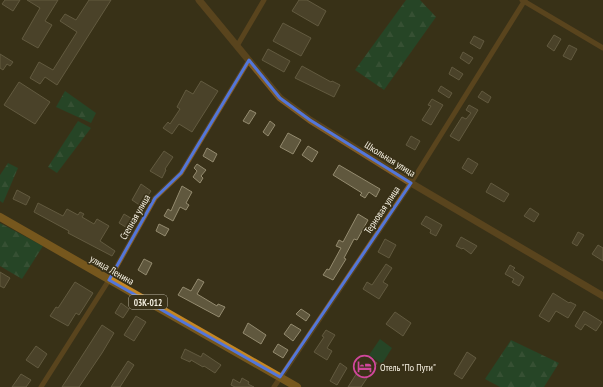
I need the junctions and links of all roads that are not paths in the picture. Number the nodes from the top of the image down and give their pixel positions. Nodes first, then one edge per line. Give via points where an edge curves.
1 (199, 0) edge
2 (264, 0) edge
3 (524, 0) edge
4 (237, 46) junction
5 (603, 48) edge
6 (249, 60) junction
7 (411, 183) junction
8 (0, 217) edge
9 (109, 280) junction
10 (603, 296) edge
11 (280, 377) junction
12 (41, 387) edge
13 (274, 387) edge
14 (297, 387) edge

1 - 4 street, Школьная улица
2 - 4 street
3 - 5 street
3 - 7 street, Терновая улица
4 - 6 street, Школьная улица
6 - 7 street, Школьная улица via 280,98 310,120
6 - 9 street, Степная улица via 181,173 155,198
7 - 10 street, Школьная улица
7 - 11 street, Терновая улица
8 - 9 main road, улица Ленина / 03К-012
9 - 11 main road, улица Ленина / 03К-012
9 - 12 street, Степная улица
11 - 13 street, Терновая улица
11 - 14 main road, улица Ленина / 03К-012

